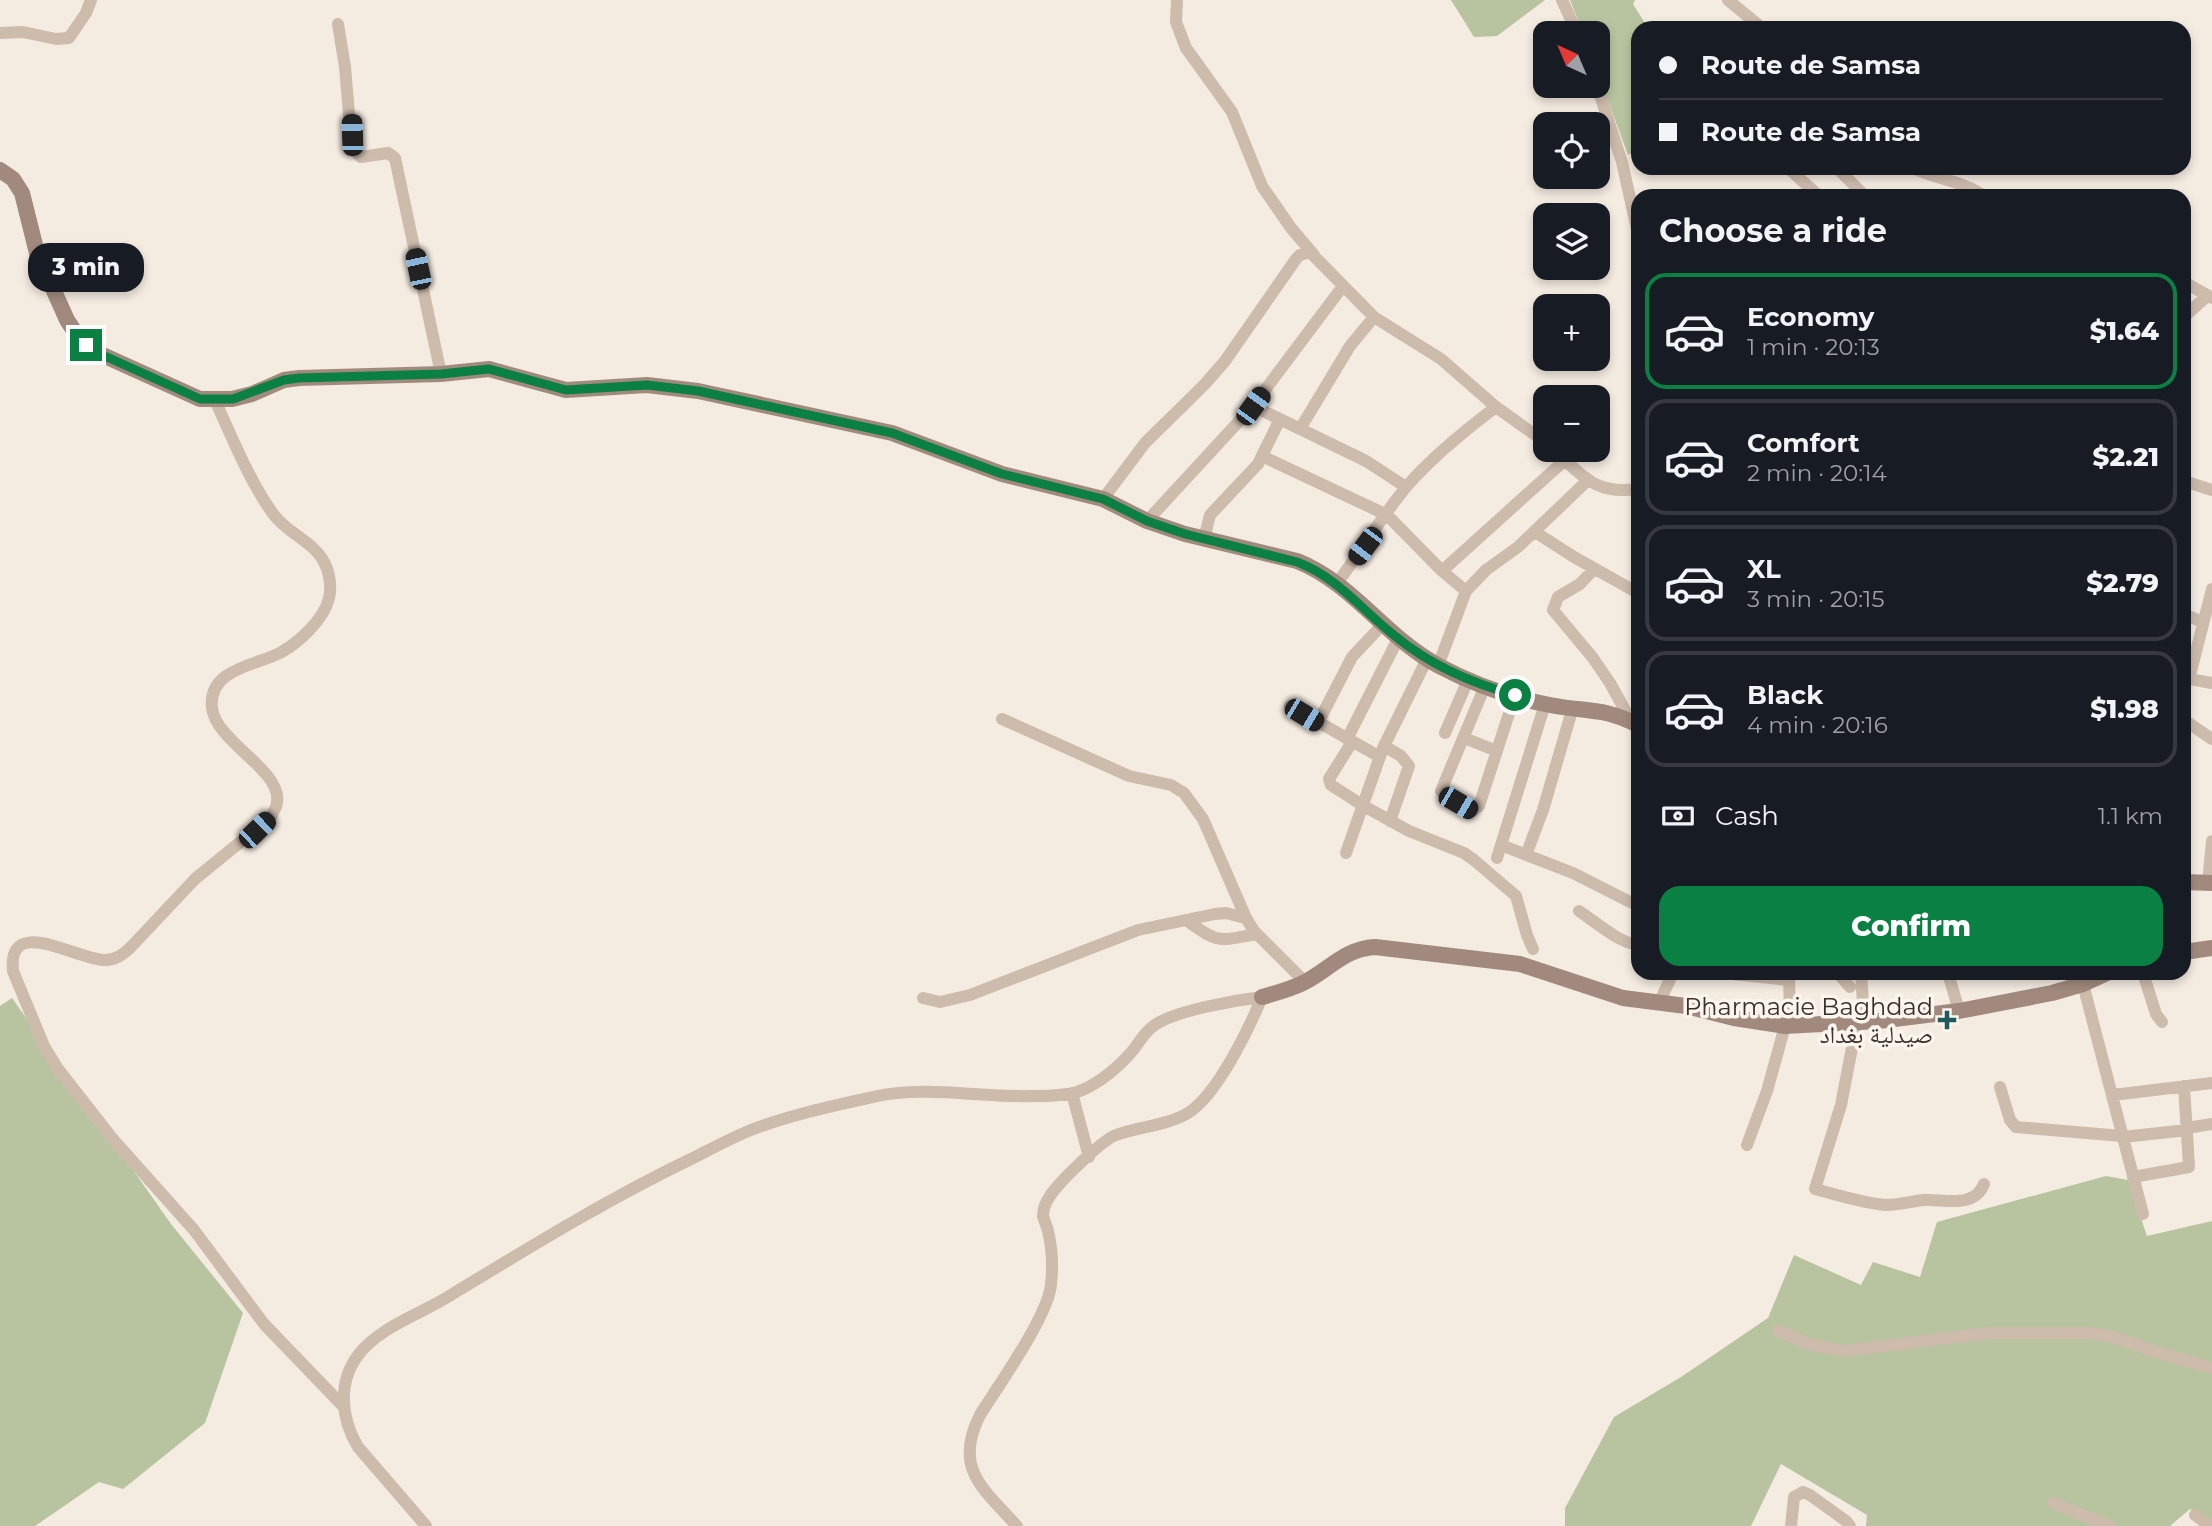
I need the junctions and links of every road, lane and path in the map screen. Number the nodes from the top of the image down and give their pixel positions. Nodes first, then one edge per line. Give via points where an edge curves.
1 (91, 0) edge
2 (1177, 0) edge
3 (1562, 0) edge
4 (1728, 0) edge
5 (1572, 21) edge
6 (1754, 21) edge
7 (338, 24) dead end
8 (0, 33) edge
9 (1601, 98) edge
10 (0, 170) edge
11 (1796, 175) edge
12 (1844, 175) edge
13 (1926, 175) edge
14 (1811, 189) edge
15 (1858, 189) edge
16 (1972, 189) edge
17 (1631, 202) edge
18 (1315, 255) junction
19 (1343, 286) junction
20 (2191, 286) edge
21 (2209, 297) edge
22 (2191, 311) edge
23 (1374, 317) junction
24 (441, 374) junction
25 (215, 401) junction
26 (1253, 406) junction
27 (1496, 407) junction
28 (1280, 419) junction
29 (1300, 429) junction
30 (1533, 433) edge
31 (1262, 456) junction
32 (1563, 462) edge
33 (1567, 462) edge
34 (1587, 481) junction
35 (2191, 483) edge
36 (1406, 487) junction
37 (1631, 489) edge
38 (2212, 490) edge
39 (1103, 499) junction
40 (1387, 515) junction
41 (1147, 521) junction
42 (1535, 532) junction
43 (1205, 538) junction
44 (1594, 569) junction
45 (1442, 571) junction
46 (1337, 583) junction
47 (1631, 589) edge
48 (2212, 589) edge
49 (1466, 591) junction
50 (2191, 617) edge
51 (2202, 622) junction
52 (1382, 625) junction
53 (1398, 639) junction
54 (2191, 650) edge
55 (1433, 662) junction
56 (1468, 680) junction
57 (2191, 680) edge
58 (2212, 683) edge
59 (1485, 686) junction
60 (1515, 695) junction
61 (1545, 704) junction
62 (1290, 706) dead end
63 (1573, 707) junction
64 (1631, 718) edge
65 (1002, 719) dead end
66 (1631, 722) edge
67 (1318, 723) junction
68 (2191, 725) edge
69 (1445, 733) dead end
70 (1464, 738) junction
71 (2212, 739) edge
72 (1350, 740) junction
73 (1497, 751) junction
74 (1382, 752) junction
75 (1362, 805) junction
76 (1390, 821) junction
77 (2212, 841) edge
78 (1501, 845) junction
79 (1346, 853) dead end
80 (1526, 855) junction
81 (1497, 858) dead end
82 (2191, 882) edge
83 (2210, 883) edge
84 (1631, 902) edge
85 (1579, 911) dead end
86 (1245, 918) junction
87 (1186, 920) junction
88 (1257, 934) junction
89 (1631, 944) edge
90 (2212, 947) edge
91 (1533, 949) dead end
92 (2191, 951) edge
93 (1670, 980) edge
94 (1789, 980) edge
95 (1844, 980) edge
96 (1861, 980) edge
97 (1950, 980) edge
98 (2092, 980) edge
99 (2145, 980) edge
100 (1305, 982) junction
101 (2083, 984) junction
102 (1850, 987) dead end
103 (1262, 997) junction
104 (923, 998) dead end
105 (1659, 1003) junction
106 (1959, 1011) junction
107 (1857, 1022) junction
108 (2162, 1022) dead end
109 (1788, 1026) junction
110 (2212, 1083) edge
111 (2184, 1086) junction
112 (2000, 1087) dead end
113 (1072, 1093) junction
114 (2113, 1095) junction
115 (2212, 1124) edge
116 (2187, 1129) junction
117 (2122, 1137) junction
118 (1748, 1145) dead end
119 (1089, 1157) junction
120 (2133, 1177) junction
121 (1984, 1184) dead end
122 (2143, 1214) dead end
123 (1778, 1331) dead end
124 (2212, 1368) edge
125 (343, 1406) junction
126 (2053, 1503) dead end
127 (2196, 1515) dead end
128 (426, 1526) edge
129 (1017, 1526) edge
130 (1791, 1526) edge
131 (1850, 1526) edge
132 (2109, 1526) edge
133 (2210, 1526) edge

1 - 8 street via 69,38
2 - 18 street via 1176,22 1191,57 1232,112 1262,186
3 - 5 street
4 - 6 street
7 - 24 street via 352,149 361,157 388,153 396,159
9 - 17 street
10 - 25 street via 22,193 37,253 58,304 79,338 96,352 200,399
11 - 14 street
12 - 15 street
13 - 16 street
18 - 19 street
18 - 39 street via 1305,253 1296,260 1224,361 1145,443
19 - 23 street
19 - 26 street
20 - 21 street
21 - 22 street
23 - 27 street via 1434,354
23 - 29 street via 1350,346
24 - 25 street via 299,378 240,398
24 - 39 street via 489,369 566,390 647,385 698,391 892,433 1020,480
25 - 125 street via 269,508 324,560 330,578 329,598 305,633 278,654 233,670 212,694 219,726 269,779 278,804 271,817 195,878 117,958 103,960 27,942 12,958 13,971 58,1069 194,1230 264,1324
26 - 28 street
26 - 41 street
27 - 30 street
27 - 36 street via 1441,451
28 - 29 street
28 - 31 street
29 - 36 street via 1366,461
31 - 40 street
31 - 43 street via 1213,509
32 - 45 street
33 - 34 street
34 - 37 street via 1611,489
34 - 42 street
35 - 38 street
36 - 40 street
39 - 41 street
40 - 45 street
40 - 46 street
41 - 43 street
42 - 44 street
42 - 49 street
43 - 46 street via 1297,562
44 - 47 street
44 - 64 street via 1558,597 1553,610 1599,666
45 - 49 street
46 - 52 street
48 - 51 street
49 - 55 street
50 - 51 street
51 - 54 street
52 - 53 street
52 - 67 street via 1352,657
53 - 55 street
53 - 72 street
55 - 56 street
55 - 74 street
56 - 59 street
56 - 69 street
57 - 58 street
59 - 60 street
59 - 70 street
60 - 61 street
60 - 73 street
61 - 63 street
61 - 78 street
62 - 67 street
63 - 66 street via 1607,712
63 - 80 street
65 - 86 street via 1129,776 1171,785 1184,793 1203,819
67 - 72 street
68 - 71 street
70 - 73 street
70 - 73 street via 1441,791 1472,811 1479,806
72 - 74 street
72 - 75 street via 1329,781
74 - 75 street
74 - 76 street via 1401,755 1409,766
75 - 76 street
75 - 79 street
76 - 91 street via 1464,853 1508,888 1516,896
77 - 83 street
78 - 80 street
78 - 81 street
80 - 84 street
82 - 83 street
85 - 89 street
86 - 87 street via 1226,913
86 - 88 street
87 - 88 street via 1218,940
87 - 104 street via 1138,930 970,995 940,1002
88 - 100 street
90 - 92 street
93 - 105 street
94 - 109 street
95 - 102 street
96 - 107 street via 1863,1002
97 - 106 street
98 - 101 street
99 - 108 street
100 - 103 street
100 - 105 street via 1340,957 1375,947 1520,964 1623,998
101 - 106 street
101 - 114 street
103 - 113 street via 1226,1001 1153,1025 1121,1063
103 - 119 street via 1224,1070 1190,1112 1115,1135
105 - 109 street
106 - 107 street
107 - 109 street
107 - 121 street via 1841,1105 1815,1189 1885,1205 1967,1201
109 - 118 street
110 - 111 street
111 - 114 street
111 - 116 street
112 - 117 street via 2016,1127
113 - 119 street
113 - 125 street via 1015,1097 898,1092 799,1114 748,1131 615,1197 377,1337 355,1360
114 - 117 street
115 - 116 street
116 - 117 street
116 - 120 street via 2189,1167
117 - 120 street
119 - 129 street via 1046,1204 1050,1296 980,1415 969,1448 975,1479
120 - 122 street
123 - 124 street via 1809,1344 1845,1351 1989,1333 2092,1333
125 - 128 street via 358,1447
126 - 132 street
127 - 133 street
130 - 131 street via 1794,1497 1803,1492

